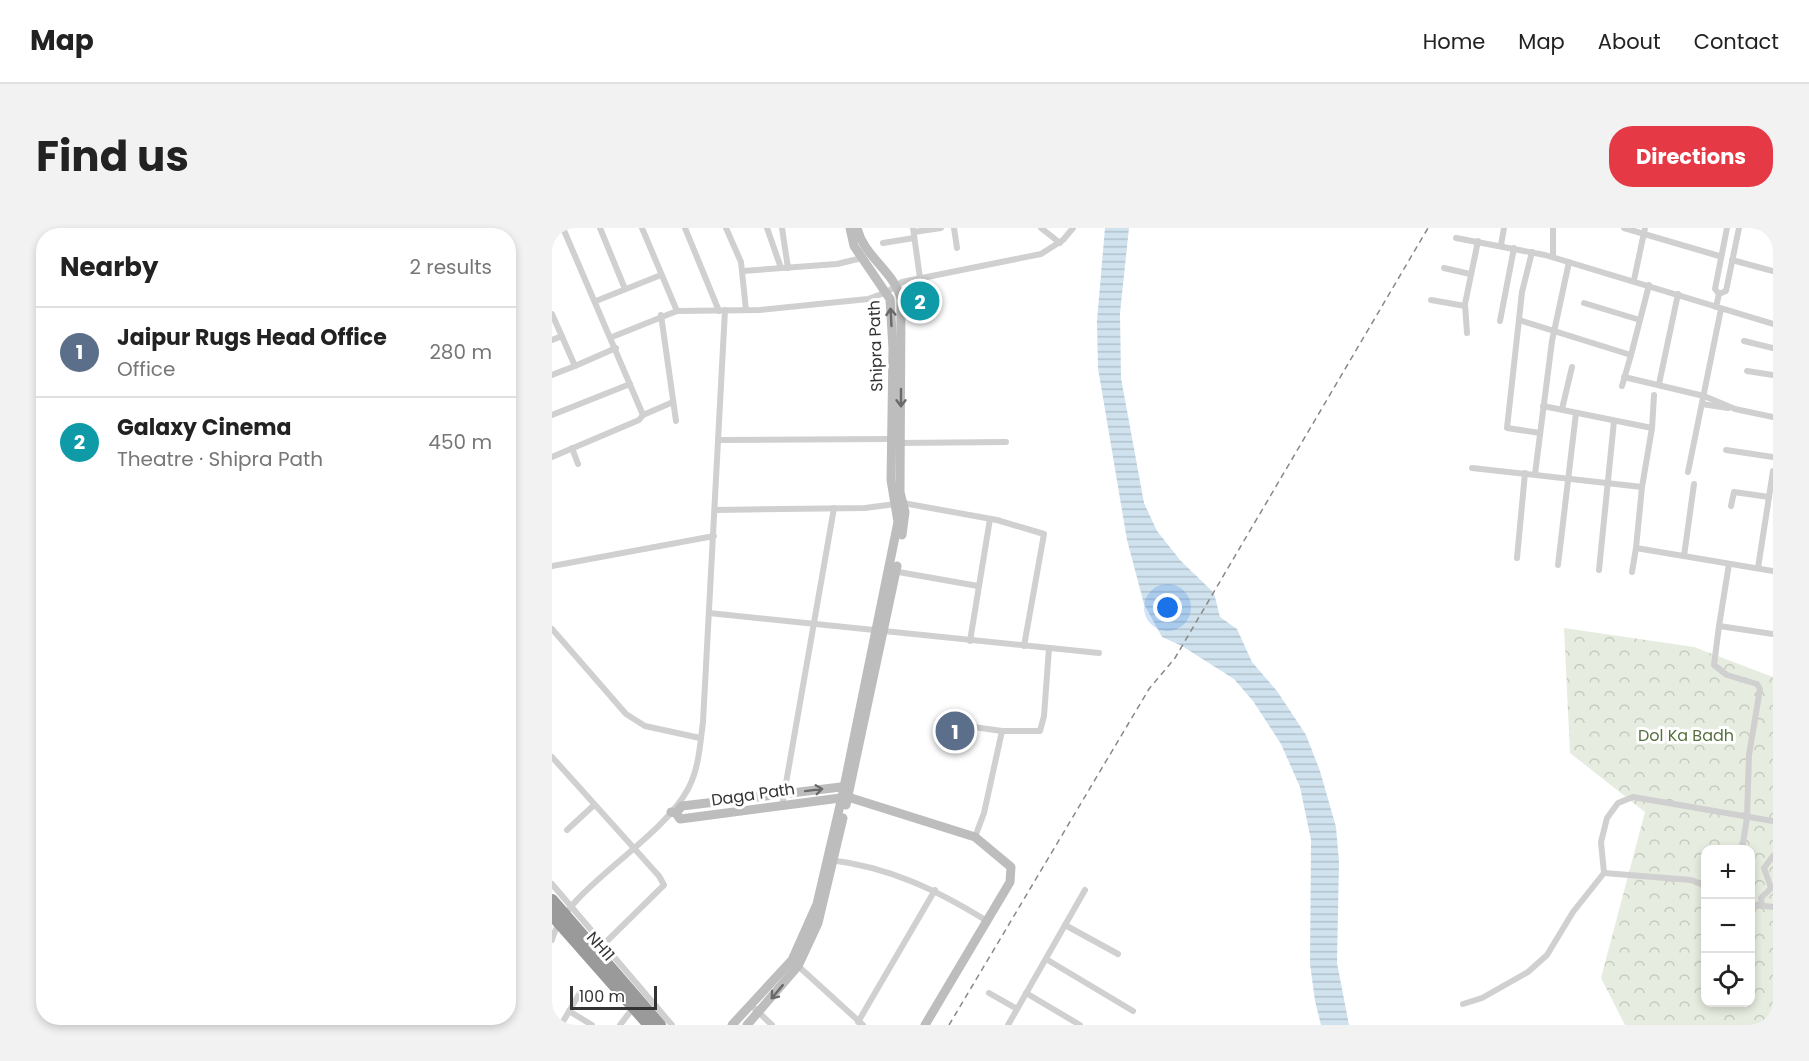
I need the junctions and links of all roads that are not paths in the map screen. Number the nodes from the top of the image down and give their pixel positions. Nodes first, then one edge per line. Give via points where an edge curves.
1 (563, 228) edge
2 (600, 228) edge
3 (642, 228) edge
4 (685, 228) edge
5 (726, 228) edge
6 (767, 228) edge
7 (782, 228) edge
8 (850, 228) edge
9 (857, 228) edge
10 (941, 228) edge
11 (954, 228) edge
12 (1041, 228) edge
13 (1073, 228) edge
14 (1504, 228) edge
15 (1553, 228) edge
16 (1624, 228) edge
17 (1727, 228) edge
18 (1739, 228) edge
19 (1644, 231) edge
20 (914, 233) edge
21 (1456, 238) dead end
22 (1478, 241) junction
23 (883, 243) dead end
24 (1060, 243) junction
25 (1501, 245) junction
26 (957, 248) dead end
27 (1514, 248) junction
28 (1532, 252) junction
29 (1719, 256) junction
30 (1553, 257) junction
31 (862, 258) junction
32 (1732, 260) junction
33 (1569, 262) junction
34 (785, 268) junction
35 (1444, 268) dead end
36 (1773, 270) edge
37 (743, 271) junction
38 (1470, 274) junction
39 (661, 275) junction
40 (920, 278) junction
41 (1634, 280) junction
42 (897, 285) junction
43 (1649, 285) junction
44 (625, 289) junction
45 (887, 292) junction
46 (1678, 294) junction
47 (1719, 294) junction
48 (1431, 300) dead end
49 (596, 301) junction
50 (1584, 303) dead end
51 (1465, 306) junction
52 (1718, 308) junction
53 (746, 310) junction
54 (676, 311) junction
55 (722, 311) junction
56 (552, 314) edge
57 (661, 315) junction
58 (1519, 320) junction
59 (1640, 320) junction
60 (1500, 321) dead end
61 (1773, 324) edge
62 (1554, 332) junction
63 (1467, 333) dead end
64 (562, 336) junction
65 (612, 337) junction
66 (552, 340) edge
67 (1744, 341) dead end
68 (616, 348) junction
69 (1773, 348) edge
70 (1631, 355) junction
71 (574, 366) junction
72 (1572, 367) dead end
73 (1747, 371) dead end
74 (552, 375) edge
75 (1773, 375) edge
76 (1624, 377) junction
77 (630, 384) junction
78 (1659, 384) junction
79 (1622, 386) dead end
80 (1654, 395) dead end
81 (1704, 396) junction
82 (673, 402) junction
83 (1702, 404) junction
84 (1543, 406) junction
85 (1562, 409) junction
86 (1735, 410) junction
87 (1576, 413) junction
88 (552, 415) edge
89 (643, 416) junction
90 (1773, 417) edge
91 (1614, 421) junction
92 (676, 422) dead end
93 (1652, 429) junction
94 (1540, 434) junction
95 (718, 440) junction
96 (894, 442) junction
97 (1006, 442) dead end
98 (572, 448) junction
99 (1725, 450) dead end
100 (552, 457) edge
101 (1773, 457) edge
102 (578, 464) dead end
103 (1472, 468) dead end
104 (1773, 471) edge
105 (1688, 472) dead end
106 (1525, 473) junction
107 (1535, 474) junction
108 (1567, 478) junction
109 (1607, 483) junction
110 (1694, 484) dead end
111 (1642, 487) junction
112 (1769, 497) junction
113 (900, 503) junction
114 (1731, 506) dead end
115 (834, 508) junction
116 (715, 510) junction
117 (990, 519) junction
118 (714, 536) junction
119 (1636, 548) junction
120 (1684, 556) junction
121 (1517, 558) dead end
122 (1729, 564) junction
123 (1558, 565) dead end
124 (552, 566) edge
125 (1758, 568) junction
126 (1599, 570) dead end
127 (893, 571) junction
128 (1773, 571) edge
129 (1632, 572) dead end
130 (978, 586) junction
131 (710, 612) junction
132 (812, 623) junction
133 (1719, 626) junction
134 (552, 629) edge
135 (881, 630) junction
136 (1773, 634) edge
137 (970, 641) junction
138 (1024, 646) junction
139 (1049, 648) junction
140 (1099, 653) dead end
141 (938, 722) dead end
142 (1002, 731) junction
143 (700, 738) junction
144 (552, 757) edge
145 (847, 786) junction
146 (783, 793) junction
147 (845, 797) junction
148 (594, 805) junction
149 (782, 806) junction
150 (673, 813) junction
151 (1747, 817) junction
152 (1773, 820) edge
153 (567, 830) dead end
154 (975, 837) junction
155 (1743, 845) edge
156 (634, 850) junction
157 (1773, 855) edge
158 (831, 860) junction
159 (1604, 873) junction
160 (552, 884) edge
161 (1701, 884) edge
162 (935, 890) junction
163 (1085, 890) dead end
164 (552, 900) edge
165 (1755, 905) edge
166 (1762, 906) junction
167 (1773, 907) edge
168 (558, 919) edge
169 (987, 921) junction
170 (1065, 925) junction
171 (552, 940) edge
172 (605, 943) junction
173 (1118, 954) dead end
174 (1046, 959) junction
175 (795, 963) junction
176 (581, 991) dead end
177 (990, 993) dead end
178 (1026, 993) junction
179 (1463, 1004) dead end
180 (752, 1005) junction
181 (633, 1008) junction
182 (1017, 1009) junction
183 (569, 1011) junction
184 (1133, 1011) dead end
185 (760, 1012) junction
186 (860, 1023) edge
187 (561, 1025) edge
188 (592, 1025) edge
189 (620, 1025) edge
190 (649, 1025) edge
191 (660, 1025) edge
192 (672, 1025) edge
193 (732, 1025) edge
194 (747, 1025) edge
195 (772, 1025) edge
196 (926, 1025) edge
197 (1008, 1025) edge
198 (1080, 1025) edge

1 - 49 street
2 - 44 street
3 - 39 street
4 - 55 street
5 - 37 street
6 - 34 street
7 - 34 street
8 - 31 street, Shipra Path
9 - 42 street via 869,255
10 - 20 street
11 - 26 street
12 - 24 street
13 - 24 street
14 - 25 street
15 - 30 street
16 - 19 street
17 - 29 street
18 - 32 street
19 - 29 street
19 - 41 street
20 - 23 street
20 - 40 street
21 - 22 street
22 - 25 street
22 - 38 street
24 - 40 street via 1027,258
25 - 27 street
27 - 28 street
27 - 60 street
28 - 30 street
28 - 58 street
29 - 47 street via 1715,289
30 - 33 street
31 - 34 street
31 - 45 street, Shipra Path
32 - 36 street
32 - 47 street via 1726,291
33 - 41 street
33 - 62 street
34 - 37 street
35 - 38 street
37 - 53 street
38 - 51 street
39 - 44 street
39 - 54 street
40 - 42 street
41 - 43 street
42 - 45 street
42 -> 96 street via 901,299
43 - 46 street
43 - 59 street
44 - 49 street
45 - 53 street via 868,299
96 -> 45 street, Shipra Path via 893,349
46 - 52 street
46 - 78 street
47 - 52 street
48 - 51 street
49 - 65 street
50 - 59 street
51 - 63 street
52 - 61 street
52 - 81 street
53 - 55 street
54 - 55 street
54 - 57 street
55 - 95 street
56 - 64 street
57 - 65 street
57 - 82 street
58 - 62 street
58 - 94 street via 1507,428
59 - 70 street
62 - 70 street
62 - 84 street
64 - 66 street
64 - 71 street
65 - 68 street
67 - 69 street
68 - 71 street
68 - 77 street
70 - 76 street
71 - 74 street
72 - 85 street
73 - 75 street
76 - 78 street
76 - 79 street
77 - 88 street
77 - 89 street
78 - 81 street
80 - 93 street
81 - 83 street
81 - 86 street
82 - 89 street
82 - 92 street
83 - 86 street
83 - 105 street
84 - 85 street
84 - 94 street
85 - 87 street
86 - 90 street
87 - 91 street
87 - 108 street
89 - 98 street
91 - 93 street
91 - 109 street
93 - 111 street
94 - 107 street
95 - 96 street
95 - 116 street
96 - 97 street
96 - 113 street via 891,480
98 - 100 street
98 - 102 street
99 - 101 street
103 - 106 street
104 - 112 street
106 - 107 street
106 - 121 street
107 - 108 street
108 - 109 street
108 - 123 street
109 - 111 street
109 - 126 street
110 - 120 street
111 - 119 street
112 - 114 street via 1734,492
112 - 125 street
113 - 115 street
113 - 117 street
113 - 127 street
115 - 116 street
115 - 132 street
116 - 118 street
117 - 130 street
117 - 138 street via 1044,534
118 - 124 street
118 - 131 street
119 - 120 street
119 - 129 street
120 - 122 street
122 - 125 street
122 - 133 street
125 - 128 street
127 - 130 street
127 - 135 street
130 - 137 street
131 - 132 street
131 - 143 street
132 - 135 street
132 - 146 street
133 - 136 street
133 - 151 street via 1714,665 1727,675 1757,684 1760,689 1749,755
134 - 143 street via 626,714 645,726
135 - 137 street
135 - 145 street
137 - 138 street
138 - 139 street
139 - 140 street
139 - 142 street via 1040,731
141 - 142 street
142 - 154 street
143 - 150 street via 694,776
144 - 148 street
146 -> 145 street
145 - 147 street
146 - 149 street
146 - 150 street via 682,806
147 - 149 street, Daga Path
147 - 154 street
147 - 158 street
148 - 153 street
148 - 156 street
149 - 150 street, Daga Path via 680,819
150 - 156 street
151 - 152 street
151 - 155 street
151 - 159 street via 1633,797 1618,803 1607,818 1601,842
154 - 169 street via 1011,867 1010,882
156 - 168 street
156 - 172 street via 664,885
157 - 166 street via 1764,868 1771,888 1761,898
158 - 162 street via 904,876
158 - 175 street
159 - 161 street
159 - 179 street via 1573,912 1547,955 1528,972 1482,998
160 - 168 street
162 - 169 street
162 - 186 street
163 - 170 street
164 - 168 highway
165 - 166 street
166 - 167 street
168 - 171 street
168 - 172 street
168 - 181 highway, NH11
168 - 191 highway
169 - 196 street
170 - 173 street
170 - 174 street
172 - 192 street
174 - 178 street
174 - 184 street
175 - 180 street
175 -> 185 street
175 - 186 street
176 - 183 street
177 - 182 street
178 - 182 street
178 - 198 street
180 - 185 street
180 - 193 street
181 - 189 street
181 - 190 highway, NH11
182 - 197 street
183 - 187 street
183 - 188 street
185 - 194 street
185 - 195 street

